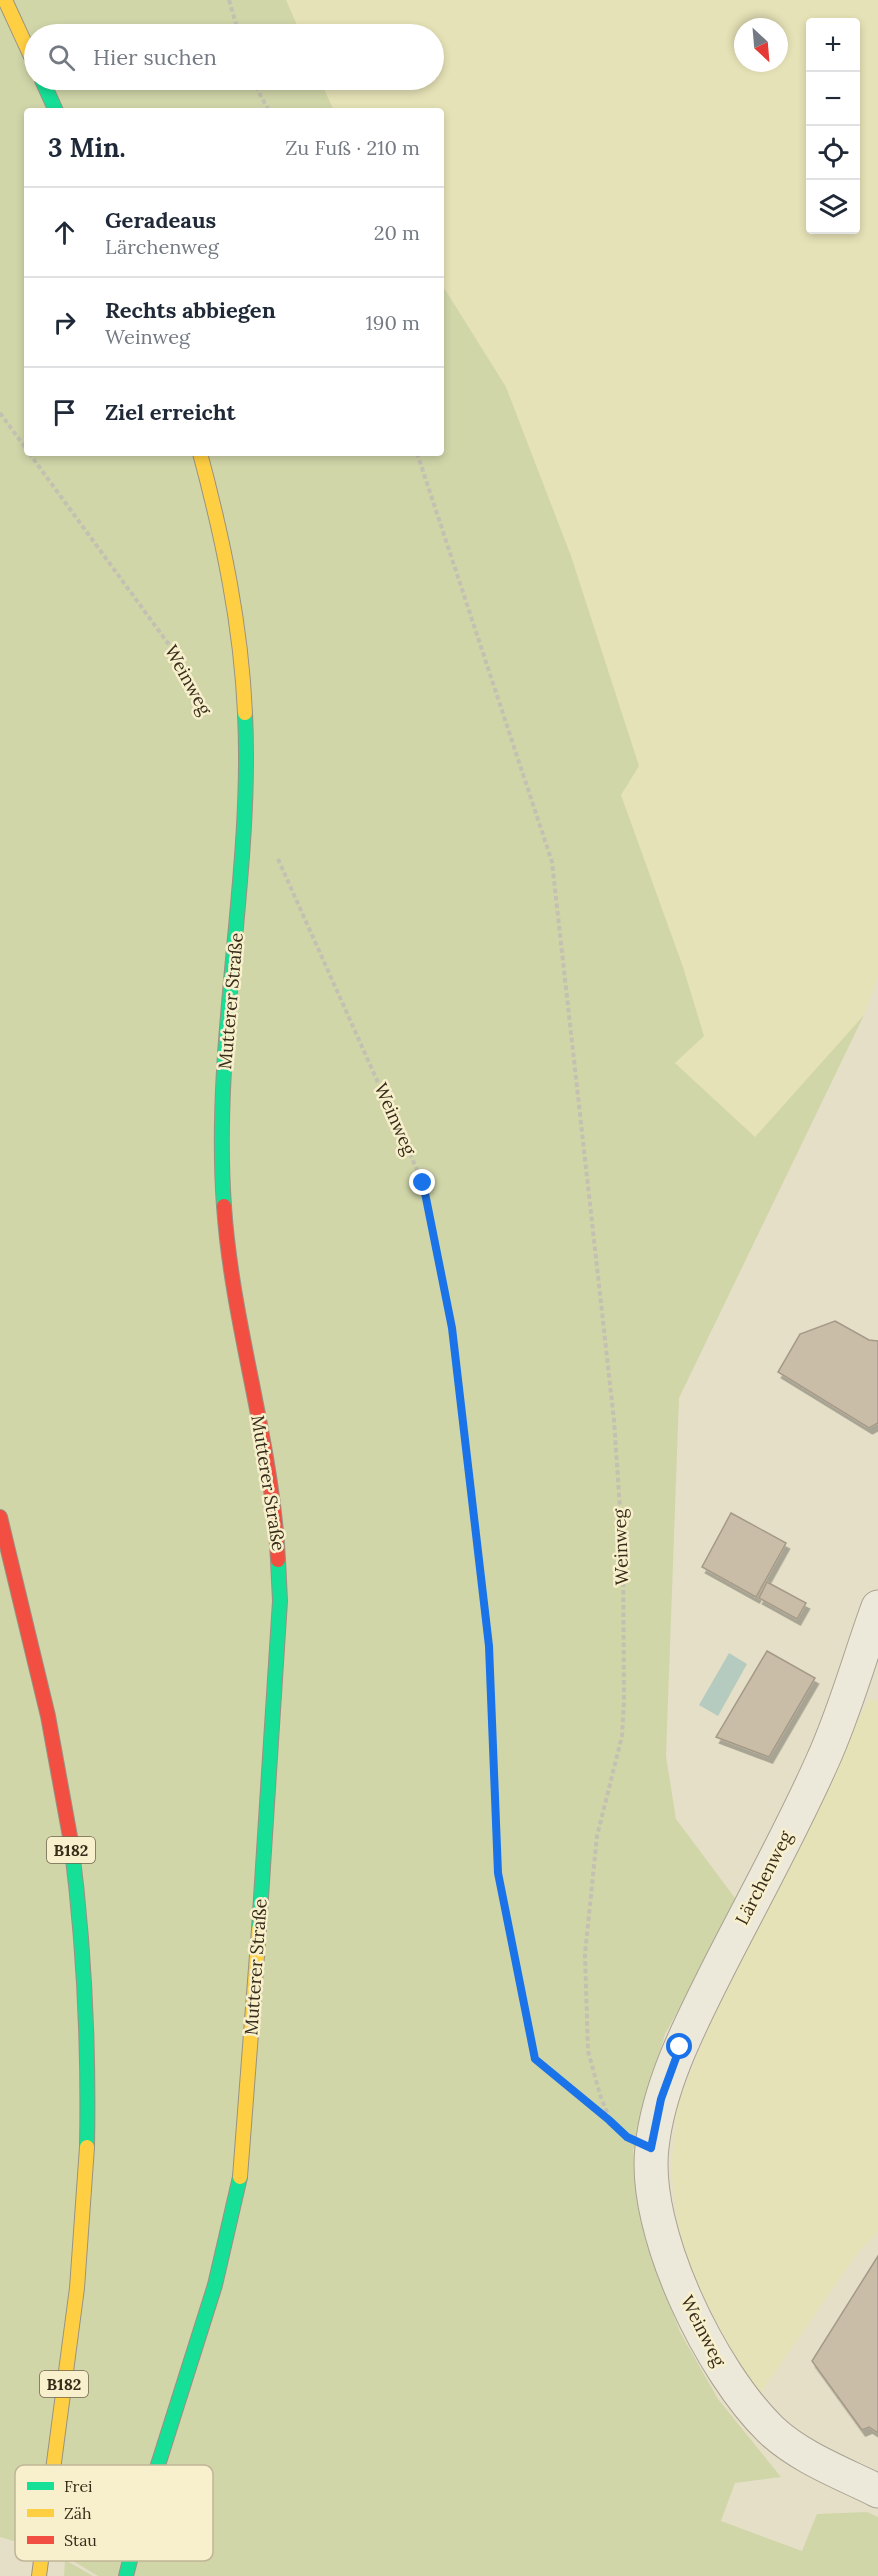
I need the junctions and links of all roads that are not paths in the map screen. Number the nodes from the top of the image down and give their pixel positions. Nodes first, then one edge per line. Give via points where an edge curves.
1 (5, 0) edge
2 (24, 41) edge
3 (47, 90) edge
4 (56, 108) edge
5 (201, 456) edge
6 (0, 1517) edge
7 (878, 1607) edge
8 (651, 2148) joint
9 (54, 2465) edge
10 (158, 2465) edge
11 (878, 2491) edge
12 (41, 2561) edge
13 (130, 2561) edge
14 (39, 2576) edge
15 (126, 2576) edge

1 - 2 main road
3 - 4 main road
5 - 10 main road, Mutterer Straße via 230,576 241,651 247,744 248,788 221,1124 226,1241 242,1349 271,1482 280,1601 239,2184 215,2285
6 - 9 main road, B182 via 40,1676 70,1839 85,2011 85,2191
7 - 8 street, Lärchenweg via 822,1763 680,2047 661,2099
8 - 11 street, Weinweg via 657,2213 667,2250 685,2296 726,2374 747,2404 790,2445
12 - 14 main road, B182
13 - 15 main road, Mutterer Straße

